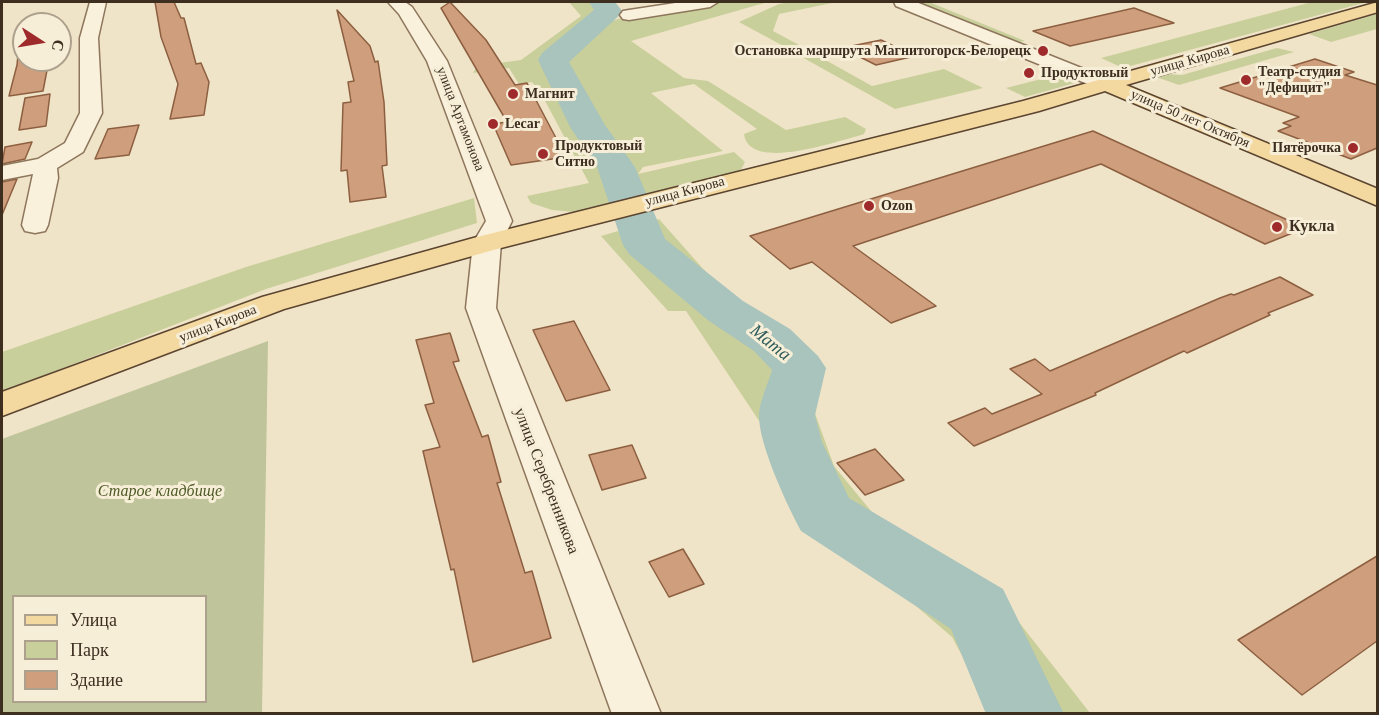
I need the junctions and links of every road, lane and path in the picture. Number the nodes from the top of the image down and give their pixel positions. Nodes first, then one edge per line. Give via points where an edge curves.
1 (98, 2) edge
2 (396, 2) edge
3 (710, 2) edge
4 (902, 2) edge
5 (1377, 8) edge
6 (628, 15) dead end
7 (1107, 85) junction
8 (45, 165) junction
9 (2, 172) edge
10 (1377, 198) edge
11 (35, 225) dead end
12 (487, 243) junction
13 (2, 405) edge
14 (637, 714) edge

1 - 8 street via 89,38 92,113 75,147
2 - 12 street, улица Артамонова via 406,11 437,61 493,203 499,221
3 - 6 street
4 - 7 street, улица 50 лет Октября
5 - 7 main road, улица Кирова
7 - 10 main road, улица 50 лет Октября
7 - 12 main road, улица Кирова
8 - 9 street
8 - 11 street via 46,178
12 - 13 main road, улица Кирова via 273,303
12 - 14 street, улица Серебренникова via 481,308

